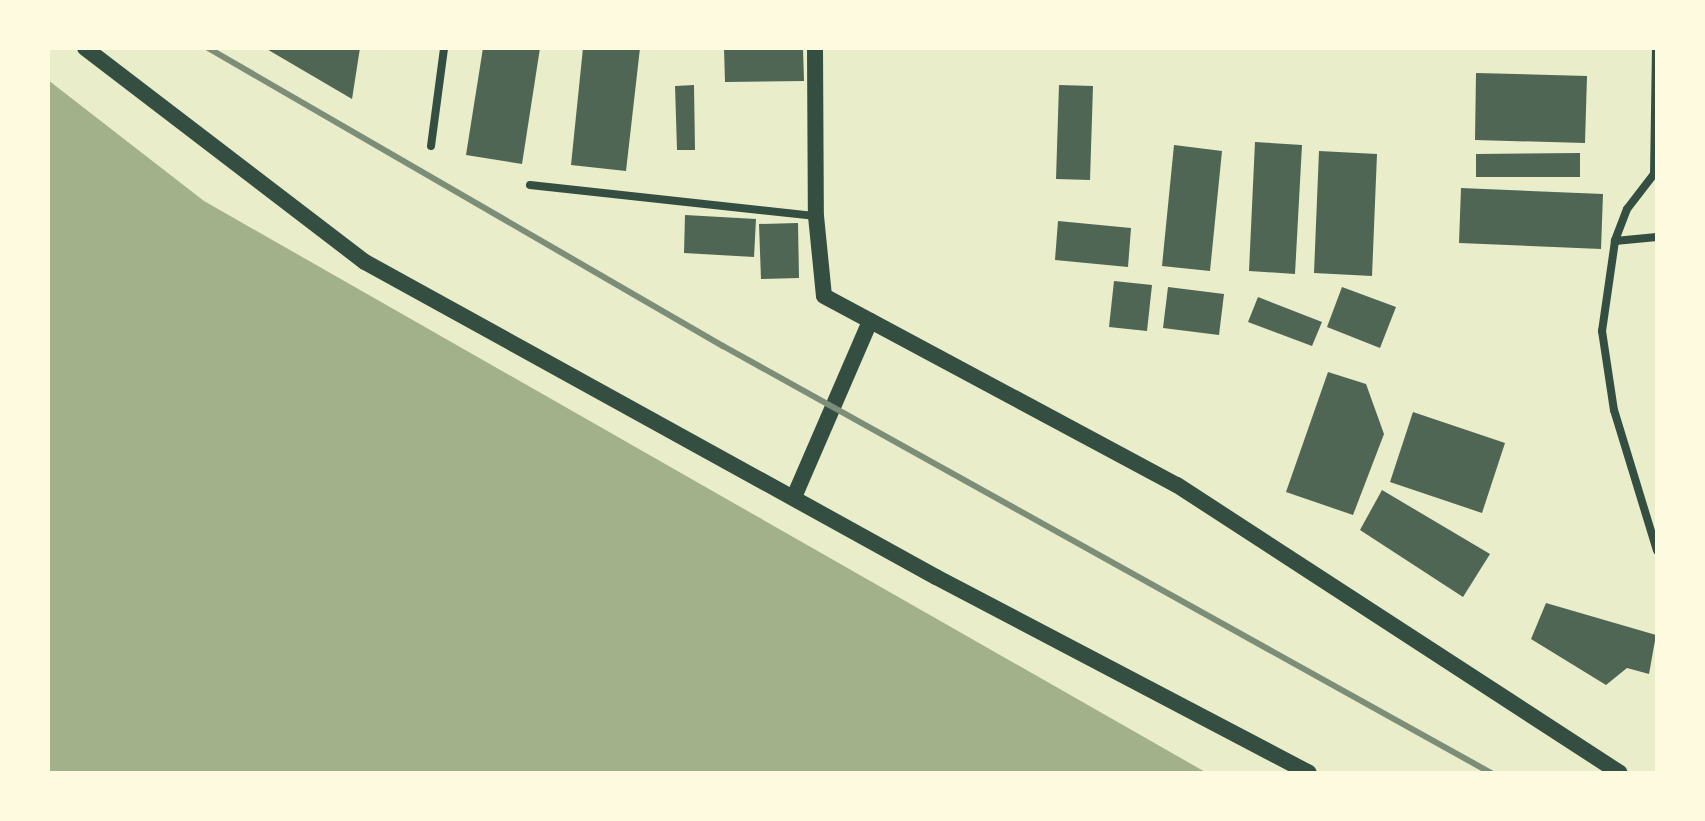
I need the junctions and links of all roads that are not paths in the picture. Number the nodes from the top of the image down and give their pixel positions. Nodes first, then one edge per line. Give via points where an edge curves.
1 (85, 48) edge
2 (444, 48) edge
3 (815, 48) edge
4 (1656, 48) edge
5 (431, 146) dead end
6 (530, 185) dead end
7 (816, 216) junction
8 (1657, 237) edge
9 (1615, 241) junction
10 (870, 321) junction
11 (794, 497) junction
12 (1657, 551) edge
13 (1309, 773) edge
14 (1620, 773) edge

1 - 11 main road via 365,262
2 - 5 street
3 - 7 main road
4 - 9 street via 1654,174 1627,209
6 - 7 street
7 - 10 main road via 824,296
8 - 9 street
9 - 12 street via 1602,331 1614,410
10 - 11 main road
10 - 14 main road via 1177,485
11 - 13 main road

